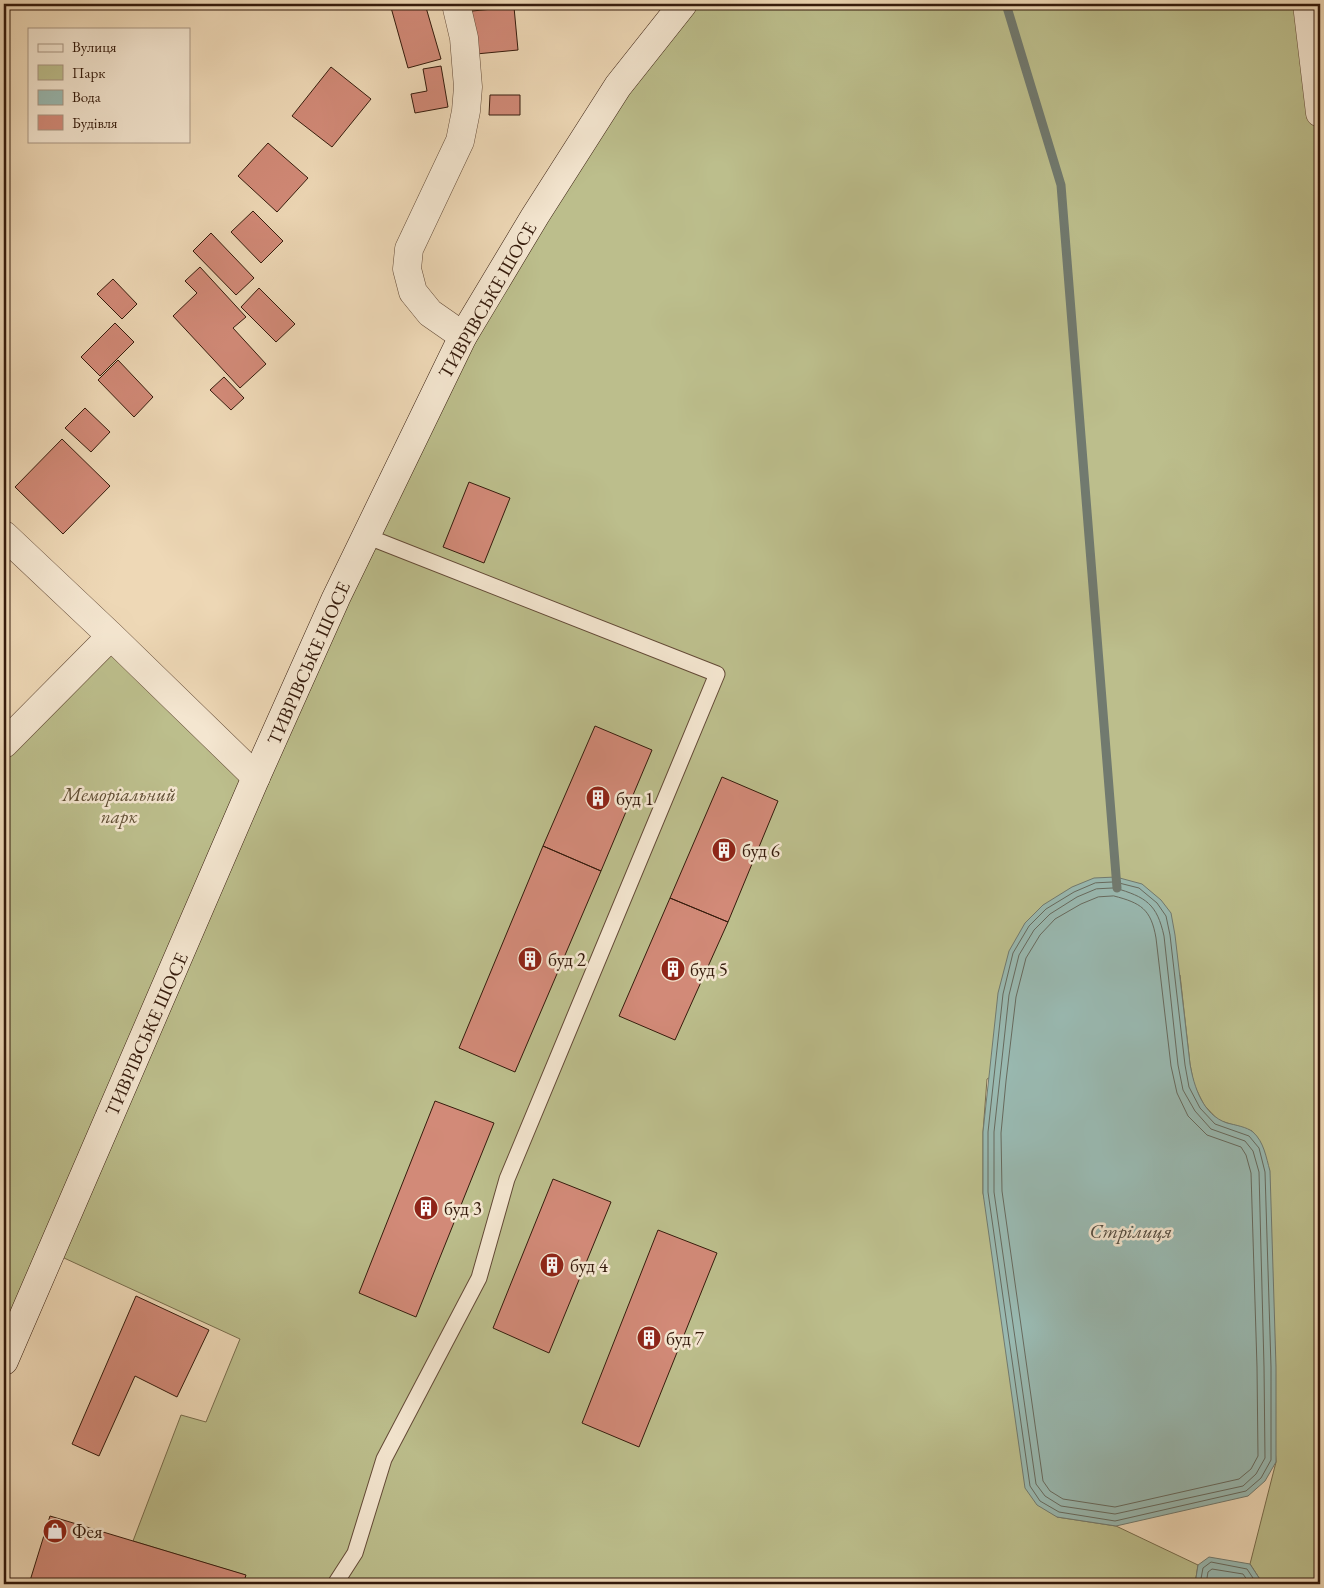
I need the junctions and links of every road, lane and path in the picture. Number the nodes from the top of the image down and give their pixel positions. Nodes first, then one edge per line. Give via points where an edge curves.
1 (456, 4) edge
2 (683, 4) edge
3 (1307, 4) edge
4 (1320, 113) edge
5 (462, 336) junction
6 (4, 535) edge
7 (366, 536) junction
8 (111, 636) junction
9 (4, 744) edge
10 (256, 778) junction
11 (4, 1361) edge
12 (335, 1584) edge

1 - 5 main road via 464,38 468,87 466,111 460,141 409,249 407,269 413,292 430,313
2 - 5 main road, ТИВРІВСЬКЕ ШОСЕ via 618,86
3 - 4 main road
5 - 7 main road, ТИВРІВСЬКЕ ШОСЕ
6 - 8 main road
7 - 10 main road, ТИВРІВСЬКЕ ШОСЕ
7 - 12 lane via 717,674 508,1179 479,1278 384,1459 355,1553
8 - 9 main road
8 - 10 main road
10 - 11 main road, ТИВРІВСЬКЕ ШОСЕ

